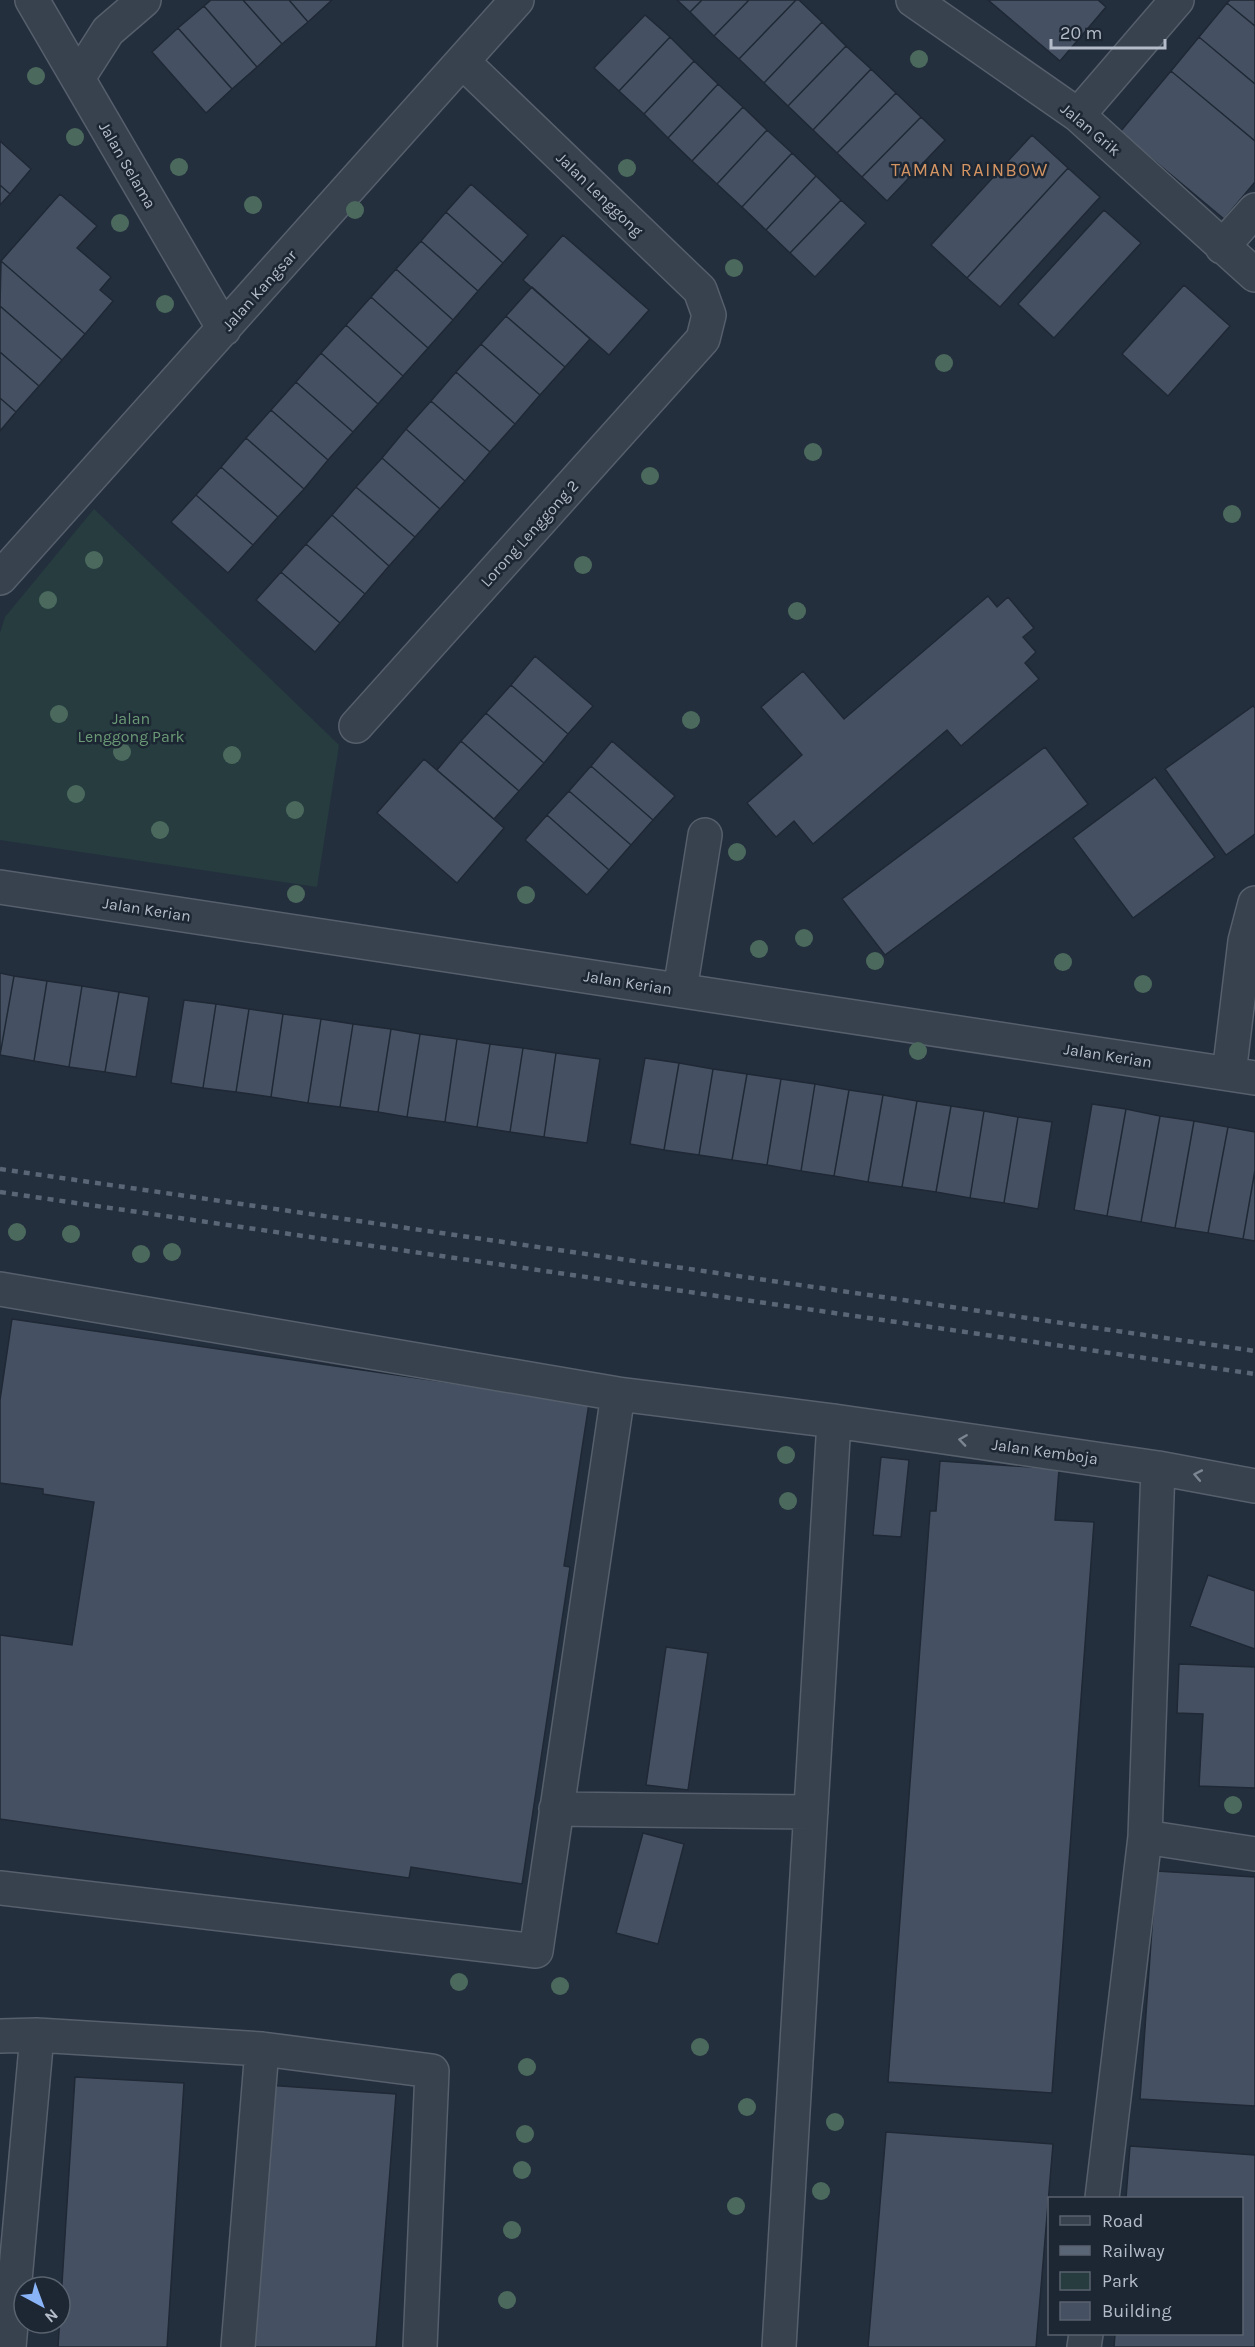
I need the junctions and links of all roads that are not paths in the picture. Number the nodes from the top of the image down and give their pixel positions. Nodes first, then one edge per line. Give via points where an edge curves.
1 (32, 0) edge
2 (144, 0) edge
3 (517, 0) edge
4 (1177, 0) edge
5 (922, 3) edge
6 (463, 62) junction
7 (78, 78) junction
8 (1078, 115) junction
9 (1255, 210) edge
10 (1222, 247) junction
11 (1255, 275) edge
12 (224, 329) junction
13 (703, 339) joint
14 (0, 578) edge
15 (356, 726) dead end
16 (705, 835) dead end
17 (0, 887) edge
18 (1255, 903) edge
19 (680, 990) junction
20 (1242, 1076) edge
21 (0, 1289) edge
22 (618, 1394) junction
23 (834, 1421) junction
24 (1158, 1468) junction
25 (1255, 1486) edge
26 (556, 1809) junction
27 (811, 1812) junction
28 (1145, 1837) junction
29 (1255, 1854) edge
30 (0, 1888) edge
31 (37, 2035) junction
32 (0, 2036) edge
33 (262, 2049) junction
34 (1102, 2197) edge
35 (9, 2347) edge
36 (238, 2347) edge
37 (420, 2347) edge
38 (779, 2347) edge

1 - 7 street, Jalan Selama
2 - 7 street via 108,31
3 - 6 street, Jalan Kangsar
4 - 8 street
5 - 8 street, Jalan Grik
6 - 12 street, Jalan Kangsar
6 - 13 street, Jalan Lenggong via 700,290 709,315
7 - 12 street, Jalan Selama
8 - 10 street, Jalan Grik
9 - 10 street
10 - 11 street, Jalan Grik
12 - 14 street, Jalan Kangsar
13 - 15 street, Lorong Lenggong 2
16 - 19 street
17 - 19 street, Jalan Kerian
18 - 20 street via 1245,941
19 - 20 street, Jalan Kerian
21 - 22 street, Jalan Kemboja
22 - 23 street, Jalan Kemboja
22 - 26 street
24 -> 23 street, Jalan Kemboja
23 - 27 street
25 -> 24 street, Jalan Kemboja
24 - 28 street
26 - 27 street
26 - 30 street via 536,1951
27 - 38 street
28 - 29 street
28 - 34 street
31 - 32 street
31 - 33 street
31 - 35 street
33 - 36 street
33 - 37 street via 432,2071

